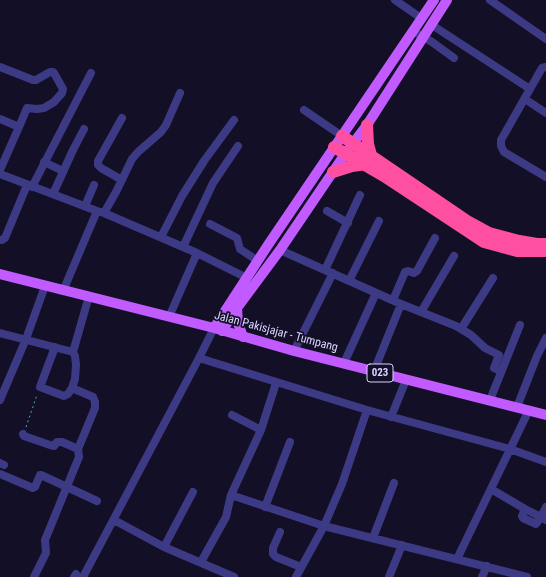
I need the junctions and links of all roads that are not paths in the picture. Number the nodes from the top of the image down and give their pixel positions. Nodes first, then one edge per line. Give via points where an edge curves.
1 (395, 0) edge
2 (434, 0) edge
3 (447, 0) edge
4 (490, 0) edge
5 (421, 18) junction
6 (432, 25) junction
7 (412, 31) junction
8 (423, 37) junction
9 (546, 39) edge
10 (454, 58) dead end
11 (0, 67) edge
12 (546, 67) edge
13 (91, 73) dead end
14 (530, 89) junction
15 (180, 93) dead end
16 (525, 99) junction
17 (304, 110) dead end
18 (546, 113) edge
19 (122, 118) dead end
20 (0, 119) edge
21 (234, 120) dead end
22 (367, 125) junction
23 (19, 127) junction
24 (84, 129) dead end
25 (342, 136) junction
26 (354, 143) junction
27 (238, 146) dead end
28 (334, 147) junction
29 (346, 154) junction
30 (368, 160) junction
31 (44, 162) junction
32 (0, 170) edge
33 (63, 171) junction
34 (333, 172) junction
35 (0, 174) edge
36 (546, 177) edge
37 (122, 180) junction
38 (94, 185) dead end
39 (29, 186) junction
40 (53, 194) junction
41 (360, 195) dead end
42 (85, 206) junction
43 (327, 211) dead end
44 (100, 212) junction
45 (380, 221) dead end
46 (348, 223) junction
47 (210, 224) dead end
48 (161, 237) junction
49 (435, 238) dead end
50 (0, 240) edge
51 (546, 244) edge
52 (183, 247) junction
53 (280, 250) junction
54 (546, 251) edge
55 (197, 253) junction
56 (454, 256) dead end
57 (258, 261) junction
58 (329, 272) junction
59 (0, 274) edge
60 (247, 278) junction
61 (493, 278) dead end
62 (349, 281) junction
63 (46, 286) junction
64 (63, 290) junction
65 (376, 293) junction
66 (89, 296) junction
67 (393, 300) junction
68 (401, 304) junction
69 (237, 308) junction
70 (421, 312) junction
71 (169, 317) junction
72 (520, 325) dead end
73 (218, 329) junction
74 (461, 329) junction
75 (0, 333) edge
76 (243, 337) junction
77 (546, 338) edge
78 (26, 339) junction
79 (55, 347) junction
80 (294, 350) junction
81 (73, 352) junction
82 (199, 358) junction
83 (344, 363) junction
84 (374, 371) junction
85 (501, 371) junction
86 (406, 380) junction
87 (276, 383) junction
88 (72, 388) junction
89 (0, 400) edge
90 (490, 400) junction
91 (517, 407) junction
92 (367, 410) junction
93 (529, 410) junction
94 (232, 415) dead end
95 (546, 415) edge
96 (391, 417) junction
97 (261, 430) junction
98 (23, 434) road end
99 (290, 442) dead end
100 (78, 449) junction
101 (510, 449) junction
102 (546, 462) edge
103 (0, 474) edge
104 (394, 483) dead end
105 (66, 487) junction
106 (491, 489) junction
107 (193, 492) dead end
108 (231, 495) junction
109 (97, 501) dead end
110 (265, 507) junction
111 (546, 508) edge
112 (543, 519) edge
113 (114, 520) junction
114 (324, 526) junction
115 (280, 532) dead end
116 (373, 538) junction
117 (402, 545) junction
118 (164, 547) junction
119 (457, 559) junction
120 (202, 562) junction
121 (487, 566) junction
122 (301, 567) junction
123 (78, 576) edge
124 (34, 577) edge
125 (234, 577) edge
126 (296, 577) edge
127 (389, 577) edge
128 (482, 577) edge
129 (527, 577) edge

1 - 5 street
2 - 5 main road
3 - 6 main road
4 - 9 street
5 - 7 main road
6 - 8 main road
6 - 14 street
7 - 8 street
7 - 25 main road
8 - 10 street
8 - 22 main road
11 - 23 street via 32,80 53,72 63,89 54,102 44,108 27,108
12 - 14 street via 542,68
13 - 31 street
14 - 16 street
15 - 37 street via 166,125 132,159
16 - 18 street
16 - 36 street via 501,140 501,146 504,152
17 - 25 street
19 - 37 street via 98,165
20 - 23 street
21 - 48 street via 182,196
22 - 26 main road
22 - 30 highway
23 - 32 street
24 - 33 street
25 - 26 highway
25 - 28 main road
26 - 29 main road
26 - 30 highway
27 - 52 street via 213,183
28 - 29 highway
28 - 57 main road
29 - 30 highway
29 - 34 main road
30 - 34 highway
30 - 51 highway via 489,233 519,241
30 - 54 highway via 484,242 517,251
31 - 33 street
31 - 39 street
33 - 40 street
34 - 53 main road
35 - 39 street
37 - 44 street
38 - 42 street
39 - 40 street
39 - 50 street via 5,238
40 - 42 street
41 - 46 street
42 - 44 street
43 - 46 street
44 - 48 street
44 - 64 street
45 - 62 street
46 - 58 street
47 - 57 street via 237,238 240,249
48 - 52 street
49 - 67 street via 416,271 406,272
52 - 55 street
53 - 58 street
53 - 69 main road
55 - 60 street
55 - 71 street
56 - 70 street
57 - 60 main road
58 - 62 street
58 - 80 street
59 - 63 main road, Jalan Pakisjajar - Tumpang / 023
60 - 73 main road
61 - 74 street
62 - 65 street
63 - 64 main road, Jalan Pakisjajar - Tumpang / 023
63 - 78 street
64 - 66 main road, Jalan Pakisjajar - Tumpang / 023
65 - 67 street
65 - 83 street
66 - 71 main road, Jalan Pakisjajar - Tumpang / 023
66 - 81 street
67 - 68 street
68 - 70 street
68 - 84 street
69 - 73 main road
69 - 76 main road via 238,323
70 - 74 street
71 - 73 main road, Jalan Pakisjajar - Tumpang / 023
72 - 85 street
73 - 76 main road, Jalan Pakisjajar - Tumpang / 023
73 - 82 street
74 - 85 street via 485,348 499,355 494,368
75 - 78 street
76 - 80 main road, Jalan Pakisjajar - Tumpang / 023
77 - 91 street
78 - 79 street
78 - 81 street
78 - 89 street
79 - 81 street
79 - 88 street via 40,388 64,396
80 - 83 main road, Jalan Pakisjajar - Tumpang / 023
81 - 88 street via 76,364
82 - 87 street
82 - 113 street
83 - 84 main road, Jalan Pakisjajar - Tumpang / 023
84 - 86 main road, Jalan Pakisjajar - Tumpang / 023
85 - 90 street
86 - 90 main road, Jalan Pakisjajar - Tumpang / 023
86 - 96 street
87 - 92 street
87 - 97 street
88 - 100 street via 93,397 95,402
90 - 91 main road, Jalan Pakisjajar - Tumpang / 023
91 - 93 main road, Jalan Pakisjajar - Tumpang / 023
92 - 96 street
92 - 114 street via 342,484
93 - 95 main road, Jalan Pakisjajar - Tumpang / 023
93 - 101 street
94 - 97 street
96 - 101 street
97 - 108 street
98 - 100 street via 50,445 54,446 60,441
99 - 110 street
100 - 105 street via 80,457
101 - 102 street
101 - 106 street
103 - 105 street via 32,488 35,487 40,475
104 - 116 street
105 - 109 street
105 - 124 street via 45,540 46,553
106 - 112 street via 525,509 523,518 536,524
106 - 119 street
107 - 118 street
108 - 110 street
108 - 120 street via 226,517
110 - 114 street
111 - 112 street
113 - 118 street
113 - 123 street
114 - 116 street
114 - 122 street
115 - 122 street via 273,548 274,556
116 - 117 street
117 - 119 street
117 - 127 street
118 - 120 street
119 - 121 street
120 - 125 street
121 - 128 street
121 - 129 street
122 - 126 street

